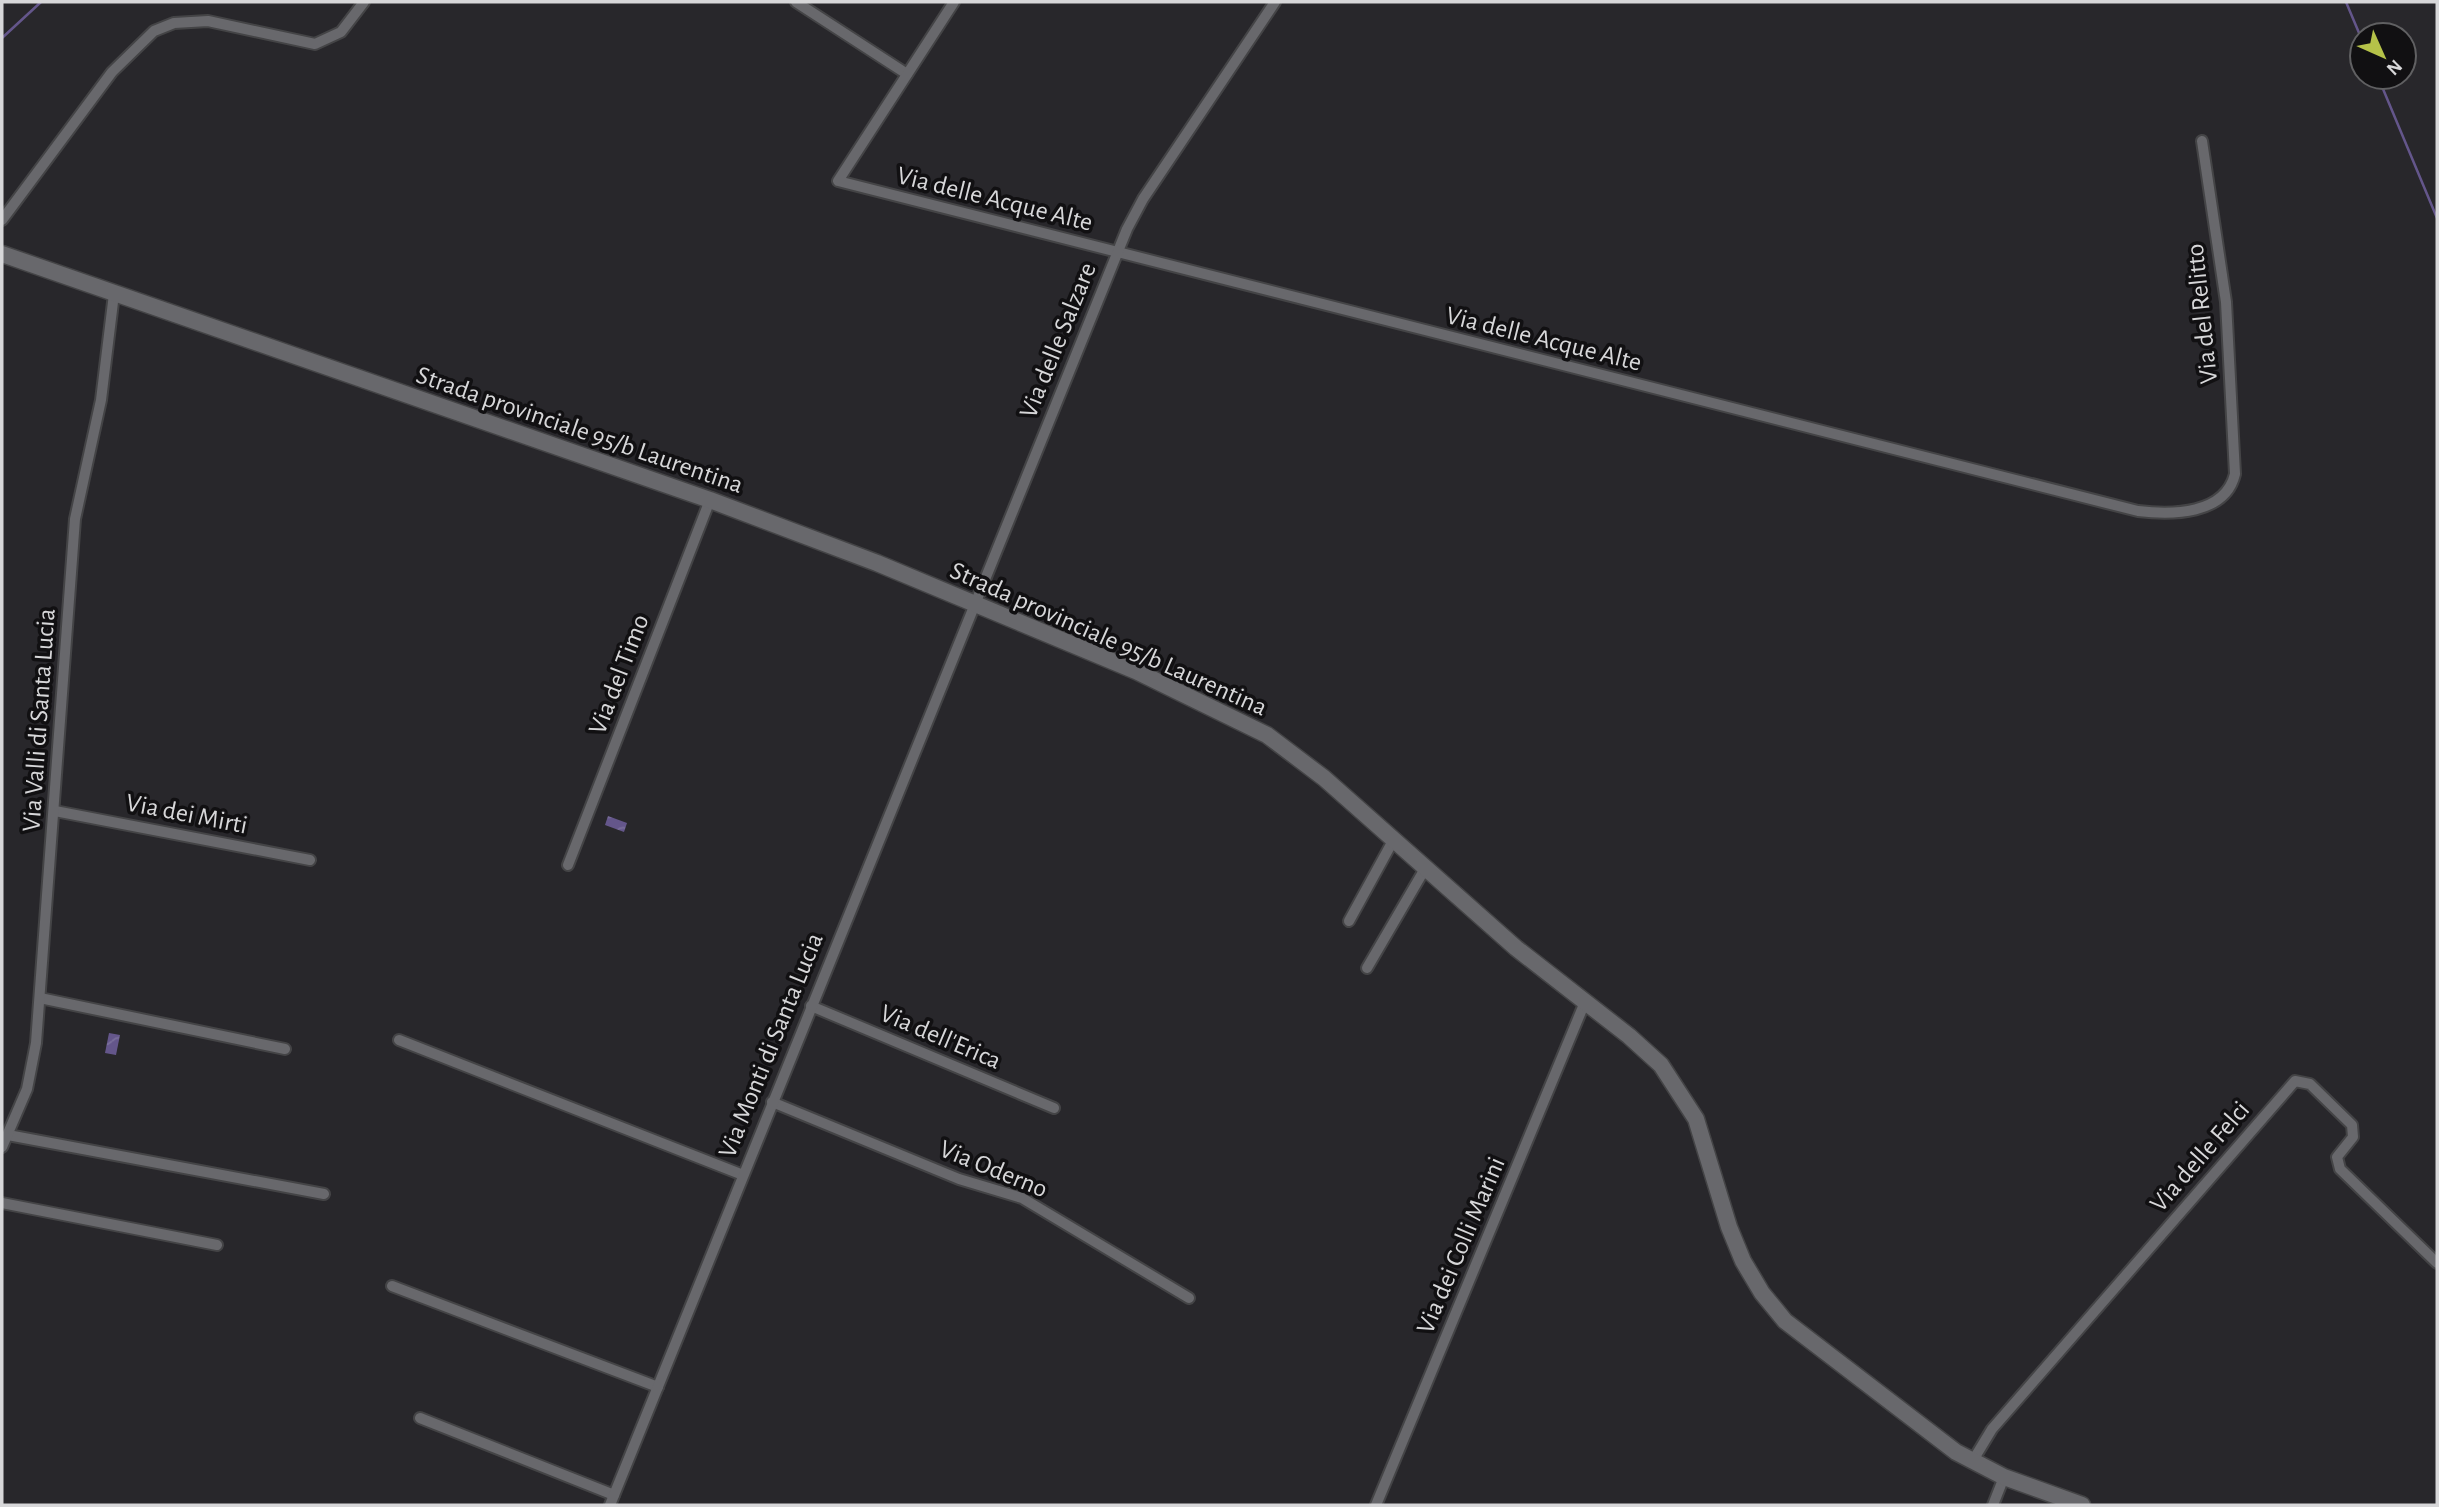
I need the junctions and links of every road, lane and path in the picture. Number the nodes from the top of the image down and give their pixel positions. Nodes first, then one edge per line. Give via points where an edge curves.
1 (365, 2) edge
2 (796, 2) edge
3 (954, 2) edge
4 (1275, 2) edge
5 (907, 74) junction
6 (2202, 141) dead end
7 (2, 220) edge
8 (1117, 253) junction
9 (2, 254) edge
10 (114, 295) junction
11 (2233, 482) joint
12 (710, 499) junction
13 (975, 604) junction
14 (55, 811) junction
15 (1394, 839) junction
16 (310, 860) dead end
17 (568, 865) dead end
18 (1426, 867) junction
19 (1349, 921) dead end
20 (1367, 968) dead end
21 (40, 998) junction
22 (1586, 1002) junction
23 (810, 1006) junction
24 (399, 1040) dead end
25 (285, 1049) dead end
26 (772, 1102) junction
27 (1054, 1108) dead end
28 (8, 1135) junction
29 (2, 1147) edge
30 (743, 1175) junction
31 (324, 1194) dead end
32 (2, 1203) edge
33 (217, 1245) dead end
34 (2437, 1263) edge
35 (392, 1286) dead end
36 (1189, 1298) dead end
37 (658, 1387) junction
38 (420, 1418) dead end
39 (1972, 1462) junction
40 (2004, 1477) junction
41 (612, 1500) edge
42 (1376, 1505) edge
43 (1993, 1505) edge
44 (2082, 1505) edge

1 - 7 street via 341,32 319,44 208,21 174,23 154,31 112,72
2 - 5 street
3 - 5 street
4 - 8 street, Via delle Salzare via 1143,199
5 - 8 street, Via delle Acque Alte via 838,181
6 - 11 street, Via del Relitto via 2226,302 2236,468
8 - 11 street, Via delle Acque Alte via 2122,509 2196,510 2219,499
8 - 13 street, Via delle Salzare
9 - 10 main road, Strada provinciale 95/b Laurentina
10 - 12 main road, Strada provinciale 95/b Laurentina
10 - 14 street, Via Valli di Santa Lucia via 101,400 75,519
12 - 13 main road, Strada provinciale 95/b Laurentina
12 - 17 street, Via del Timo
13 - 15 main road, Strada provinciale 95/b Laurentina via 1136,671 1259,730 1311,767
13 - 23 street, Via Monti di Santa Lucia
14 - 16 street, Via dei Mirti
14 - 21 street, Via Valli di Santa Lucia
15 - 18 main road, Strada provinciale 95/b Laurentina
15 - 19 street
18 - 20 street
18 - 22 main road, Strada provinciale 95/b Laurentina via 1516,948
21 - 25 street
21 - 28 street, Via Valli di Santa Lucia via 32,1072
22 - 39 main road, Strada provinciale 95/b Laurentina via 1648,1053 1687,1100 1739,1252 1779,1315
22 - 42 street, Via dei Colli Marini
23 - 26 street, Via Monti di Santa Lucia
23 - 27 street, Via dell'Erica
24 - 30 street
26 - 30 street, Via Monti di Santa Lucia
26 - 36 street, Via Oderno via 954,1177 1022,1199
28 - 29 street, Via Valli di Santa Lucia
28 - 31 street
30 - 37 street, Via Monti di Santa Lucia
32 - 33 street
34 - 39 street, Via delle Felci via 2340,1169 2337,1157 2353,1137 2352,1125 2310,1084 2295,1082 1992,1429
35 - 37 street
37 - 41 street, Via Monti di Santa Lucia
38 - 41 street
39 - 40 main road, Strada provinciale 95/b Laurentina
40 - 43 street
40 - 44 main road, Strada provinciale 95/b Laurentina

